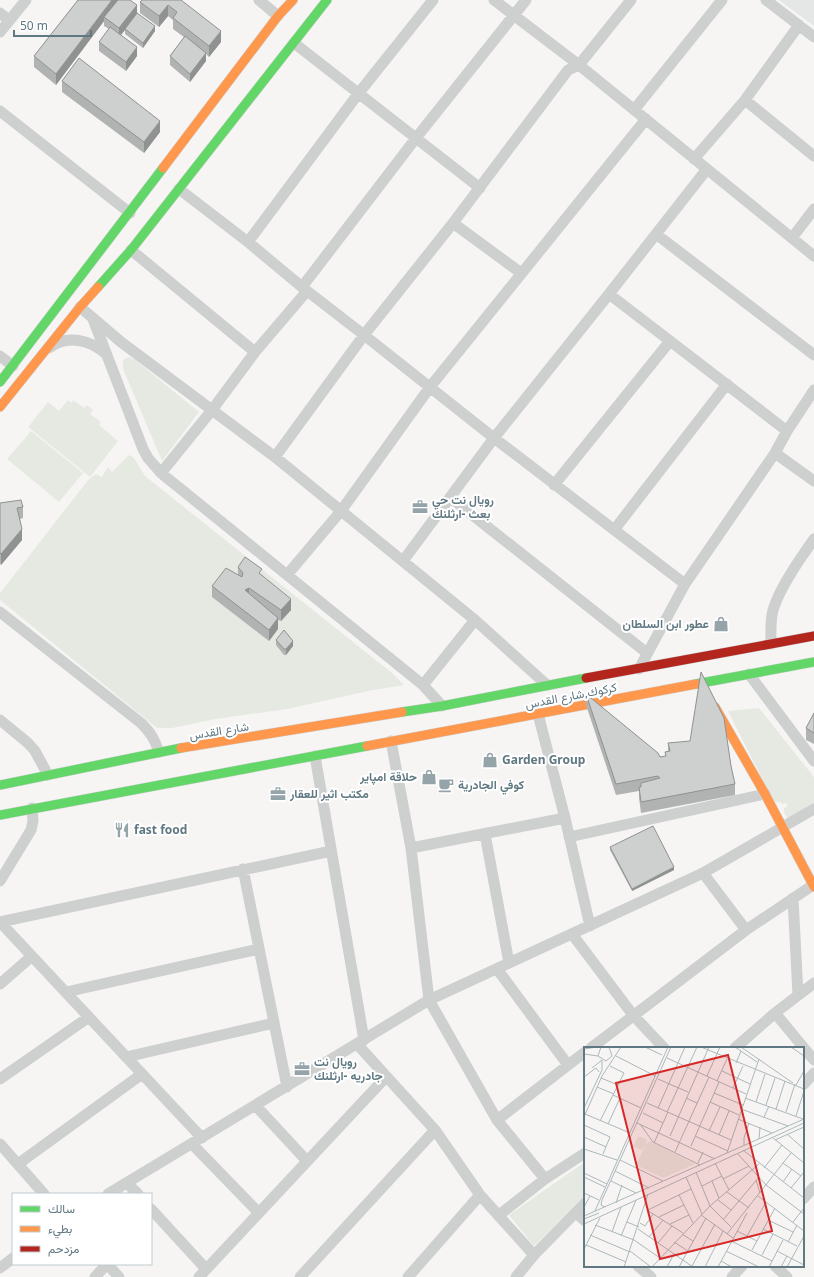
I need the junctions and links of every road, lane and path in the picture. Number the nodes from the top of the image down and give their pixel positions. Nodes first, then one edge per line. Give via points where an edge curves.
1 (26, 0) edge
2 (259, 0) edge
3 (293, 0) edge
4 (326, 0) edge
5 (434, 0) edge
6 (494, 0) edge
7 (526, 0) edge
8 (630, 0) edge
9 (722, 0) edge
10 (766, 0) edge
11 (0, 13) edge
12 (513, 15) junction
13 (278, 16) junction
14 (9, 20) junction
15 (799, 25) junction
16 (0, 32) edge
17 (814, 37) edge
18 (294, 43) junction
19 (579, 66) junction
20 (358, 94) junction
21 (745, 100) junction
22 (634, 110) junction
23 (0, 113) edge
24 (646, 119) junction
25 (416, 138) junction
26 (814, 156) edge
27 (694, 159) junction
28 (707, 169) junction
29 (480, 188) junction
30 (179, 189) junction
31 (814, 209) edge
32 (130, 213) junction
33 (453, 223) junction
34 (656, 234) junction
35 (792, 238) junction
36 (248, 242) junction
37 (131, 250) junction
38 (814, 256) edge
39 (521, 274) junction
40 (304, 289) junction
41 (610, 294) junction
42 (80, 307) junction
43 (92, 317) junction
44 (364, 335) junction
45 (670, 341) junction
46 (121, 342) junction
47 (106, 352) junction
48 (255, 352) junction
49 (44, 353) junction
50 (814, 355) edge
51 (0, 356) edge
52 (13, 366) junction
53 (0, 382) edge
54 (727, 384) junction
55 (430, 387) junction
56 (813, 394) edge
57 (0, 407) edge
58 (212, 410) junction
59 (787, 431) junction
60 (494, 438) junction
61 (775, 452) junction
62 (275, 457) junction
63 (161, 472) junction
64 (814, 481) edge
65 (554, 485) junction
66 (450, 498) junction
67 (341, 511) junction
68 (614, 530) junction
69 (814, 539) edge
70 (403, 560) junction
71 (286, 575) junction
72 (685, 584) junction
73 (0, 612) edge
74 (475, 620) junction
75 (814, 636) edge
76 (771, 644) junction
77 (647, 653) junction
78 (814, 662) edge
79 (639, 668) junction
80 (749, 674) junction
81 (422, 685) junction
82 (547, 685) junction
83 (705, 690) junction
84 (442, 706) junction
85 (538, 714) junction
86 (0, 720) edge
87 (391, 741) junction
88 (159, 752) junction
89 (315, 756) junction
90 (814, 761) edge
91 (48, 775) junction
92 (0, 784) edge
93 (765, 794) junction
94 (32, 808) junction
95 (814, 809) edge
96 (0, 815) edge
97 (565, 818) junction
98 (783, 826) junction
99 (485, 834) junction
100 (569, 837) junction
101 (411, 848) junction
102 (331, 851) junction
103 (242, 869) junction
104 (703, 873) junction
105 (0, 881) edge
106 (813, 886) edge
107 (793, 898) junction
108 (0, 922) edge
109 (590, 926) junction
110 (746, 930) junction
111 (572, 934) junction
112 (259, 949) junction
113 (32, 956) junction
114 (509, 963) junction
115 (497, 969) junction
116 (814, 983) edge
117 (0, 984) edge
118 (66, 992) junction
119 (798, 995) junction
120 (429, 1000) junction
121 (775, 1014) junction
122 (633, 1015) junction
123 (89, 1017) junction
124 (274, 1023) junction
125 (360, 1042) junction
126 (592, 1047) edge
127 (663, 1047) edge
128 (736, 1047) edge
129 (803, 1047) edge
130 (804, 1048) edge
131 (584, 1053) edge
132 (126, 1057) junction
133 (814, 1060) edge
134 (568, 1066) junction
135 (814, 1073) edge
136 (142, 1074) junction
137 (386, 1076) junction
138 (0, 1079) edge
139 (804, 1084) edge
140 (287, 1087) junction
141 (256, 1106) junction
142 (497, 1120) junction
143 (436, 1130) junction
144 (202, 1138) junction
145 (0, 1144) edge
146 (192, 1144) junction
147 (584, 1154) edge
148 (307, 1161) junction
149 (18, 1164) junction
150 (545, 1179) junction
151 (127, 1183) junction
152 (814, 1186) edge
153 (43, 1193) edge
154 (110, 1193) edge
155 (137, 1193) edge
156 (480, 1195) junction
157 (808, 1199) edge
158 (584, 1204) edge
159 (152, 1209) edge
160 (259, 1213) junction
161 (576, 1214) junction
162 (499, 1215) junction
163 (584, 1220) edge
164 (534, 1255) junction
165 (12, 1259) edge
166 (106, 1265) edge
167 (108, 1265) edge
168 (639, 1267) edge
169 (741, 1267) edge
170 (776, 1267) edge
171 (0, 1268) edge
172 (203, 1273) edge
173 (518, 1276) edge
174 (95, 1277) edge
175 (119, 1277) edge
176 (300, 1277) edge
177 (408, 1277) edge
178 (651, 1277) edge
179 (732, 1277) edge
180 (787, 1277) edge

1 - 14 street
2 - 13 street
3 - 13 main road
4 - 18 main road
5 - 20 street
6 - 12 street
7 - 12 street
8 - 19 street
9 - 22 street
10 - 15 street
11 - 14 street
12 - 19 street
12 - 25 street
13 - 32 main road
14 - 16 street
15 - 17 street
15 - 21 street
18 - 20 street
18 - 30 main road
19 - 22 street
19 - 29 street via 568,70
20 - 25 street
20 - 36 street
21 - 26 street
21 - 27 street
22 - 24 street
23 - 32 street
24 - 27 street
24 - 39 street
25 - 29 street
25 - 40 street
27 - 28 street
28 - 34 street
28 - 35 street
29 - 33 street
30 - 36 street
30 - 37 main road
31 - 35 street
32 - 52 main road
33 - 39 street
33 - 44 street
34 - 41 street
34 - 50 street
35 - 38 street
36 - 40 street
37 - 42 main road
37 - 48 street
39 - 55 street
40 - 44 street
40 - 48 street
41 - 45 street
41 - 60 street
42 - 43 street
42 - 49 main road
43 - 46 street
43 - 47 street
44 - 55 street
44 - 62 street
45 - 54 street
45 - 65 street
46 - 47 street via 111,341 106,346
46 - 58 street
47 - 49 street via 91,343 71,340 52,346
47 - 63 street via 143,449
48 - 58 street
49 - 57 main road
51 - 52 street
52 - 53 main road
54 - 59 street
54 - 68 street
55 - 60 street
55 - 67 street
56 - 59 street
58 - 62 street
58 - 63 street
59 - 61 street
60 - 65 street
60 - 66 street
61 - 64 street
61 - 72 street
62 - 67 street
63 - 71 street
65 - 68 street
66 - 70 street
66 - 77 street
67 - 70 street
67 - 71 street
68 - 72 street
69 - 76 street via 776,602
70 - 74 street
71 - 81 street
72 - 77 street
73 - 88 street via 142,723 155,740
74 - 81 street
74 - 82 street
75 - 76 main road, كركوك,شارع القدس via 800,642
76 - 79 main road, كركوك,شارع القدس
77 - 79 street
78 - 80 main road, كركوك,شارع القدس via 804,661
79 - 82 main road, كركوك,شارع القدس
80 - 83 main road, كركوك,شارع القدس
80 - 90 street
81 - 84 street
82 - 84 main road, كركوك,شارع القدس
83 - 85 main road, كركوك,شارع القدس
83 - 93 main road
84 - 88 main road, شارع القدس
85 - 87 main road, كركوك,شارع القدس
85 - 97 street
86 - 91 street via 35,751
87 - 89 main road, كركوك,شارع القدس
87 - 101 street
88 - 91 main road, شارع القدس
89 - 94 main road
89 - 102 street
91 - 92 main road, شارع القدس
93 - 98 main road
93 - 100 street
94 - 96 main road
94 - 105 street via 31,830
95 - 98 street
97 - 99 street
97 - 100 street
98 - 104 street
98 - 106 main road
99 - 101 street
99 - 114 street
100 - 109 street
101 - 120 street
102 - 103 street
102 - 125 street
103 - 108 street
103 - 112 street
104 - 109 street
104 - 110 street
106 - 107 street
107 - 110 street
107 - 119 street
108 - 113 street
109 - 111 street
110 - 122 street
111 - 114 street
111 - 122 street
112 - 118 street
112 - 124 street
113 - 117 street
113 - 118 street
114 - 115 street
115 - 120 street
115 - 134 street
116 - 119 street
118 - 123 street
119 - 121 street
120 - 125 street
120 - 142 street
121 - 128 street
121 - 129 street
122 - 126 street
122 - 127 street
123 - 132 street
123 - 138 street
124 - 132 street
124 - 140 street
125 - 137 street
125 - 140 street
130 - 133 street
131 - 134 street
132 - 136 street
134 - 142 street
135 - 139 street
136 - 144 street
136 - 149 street
137 - 143 street
137 - 148 street
140 - 141 street
141 - 144 street
141 - 148 street
142 - 150 street
143 - 156 street
143 - 176 street
144 - 146 street
145 - 149 street
146 - 151 street
146 - 160 street
147 - 150 street
148 - 160 street
149 - 153 street
150 - 162 street
151 - 154 street
151 - 155 street
152 - 157 street
156 - 162 street
156 - 177 street
158 - 161 street
159 - 172 street
160 - 172 street
161 - 163 street
161 - 164 street
162 - 164 street
164 - 173 street
165 - 171 street
166 - 174 street
167 - 175 street
168 - 178 street
169 - 179 street
170 - 180 street

